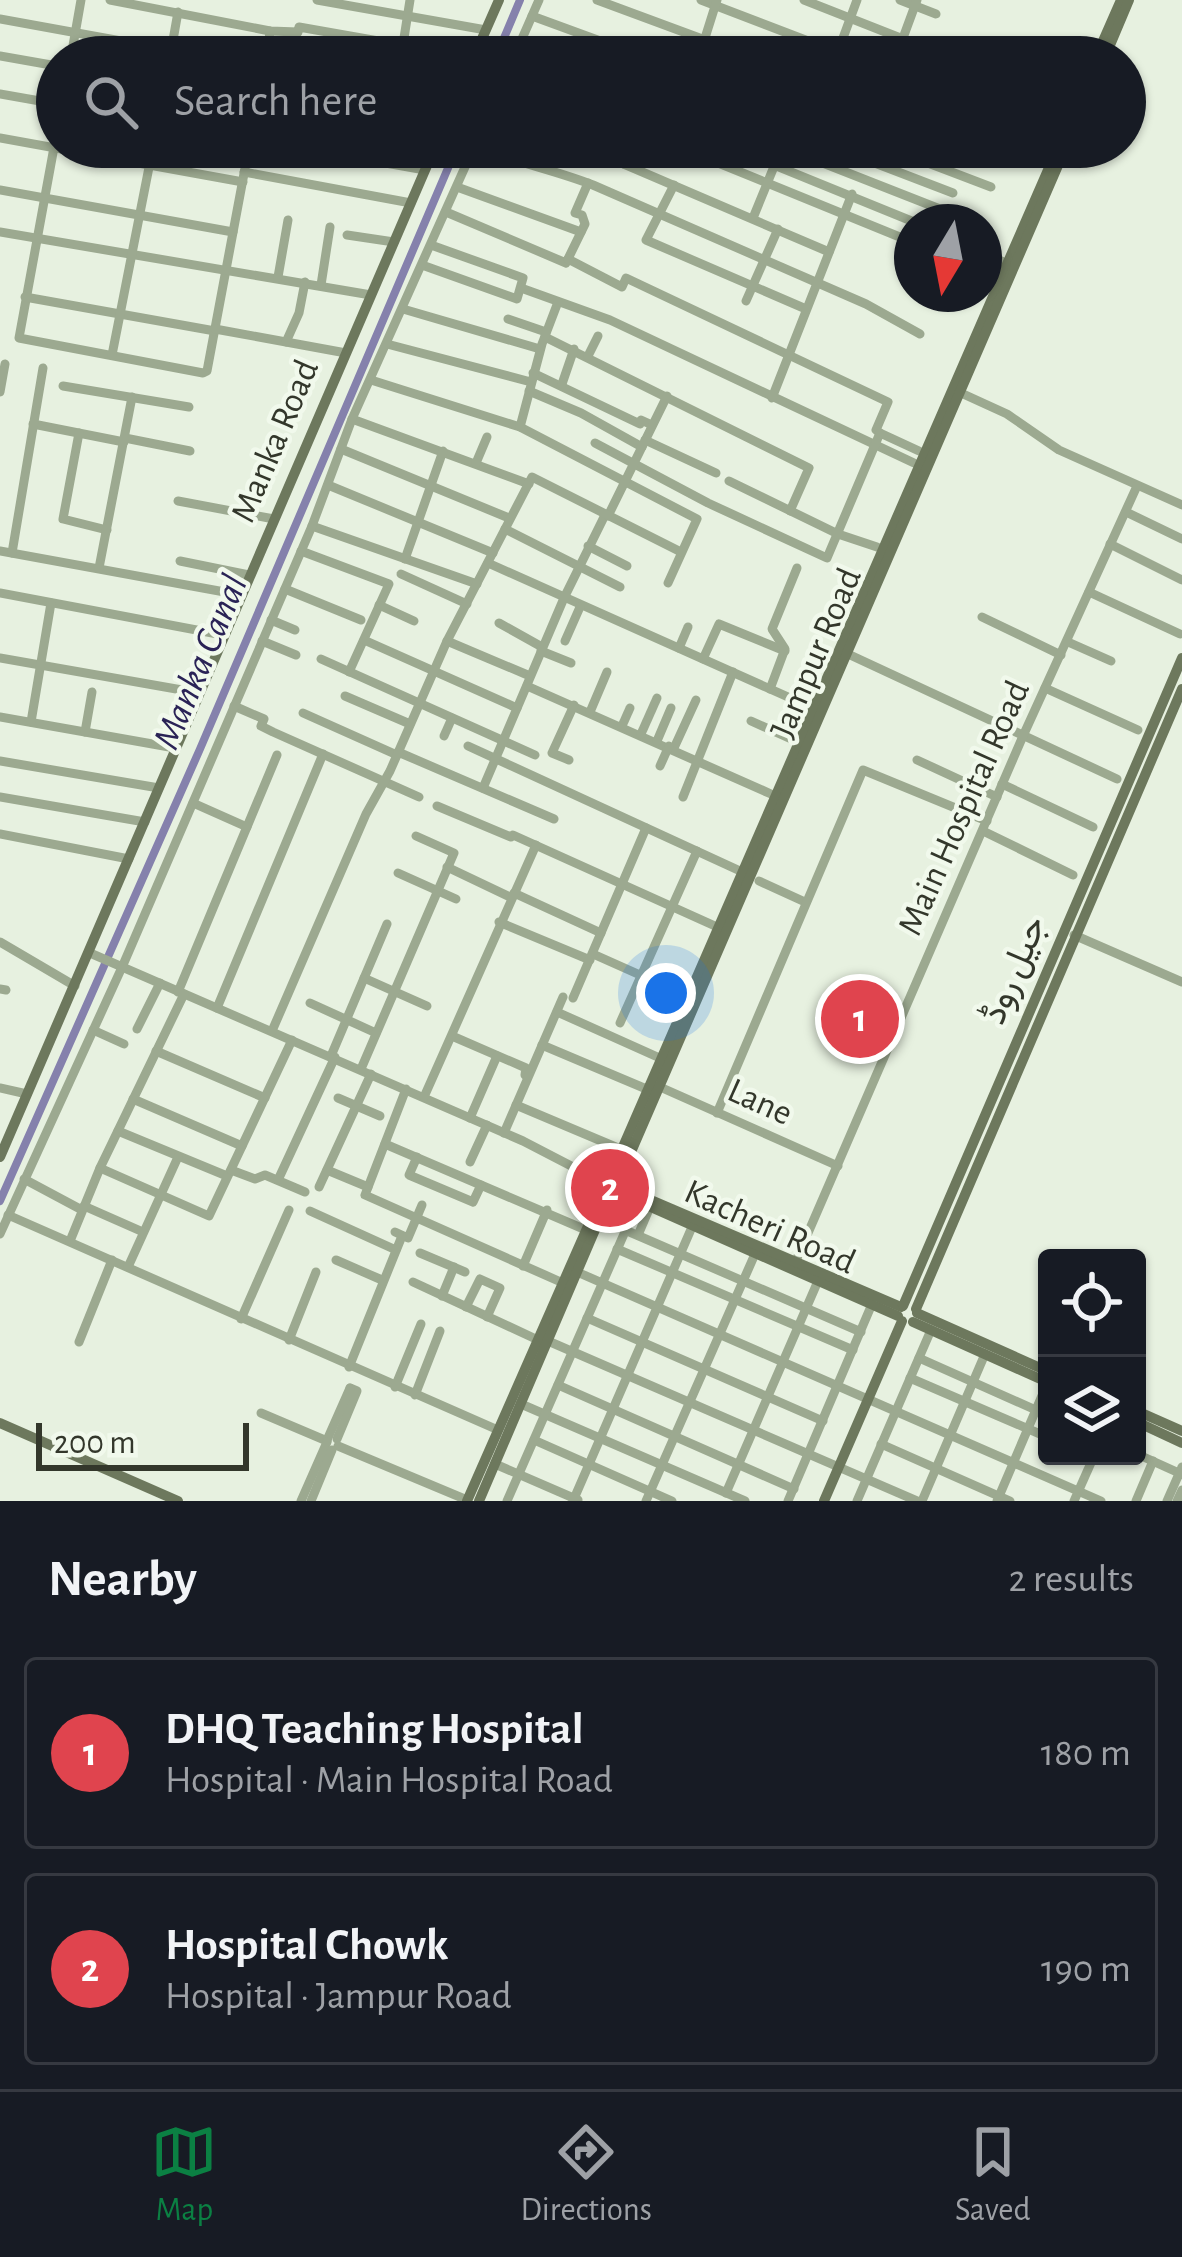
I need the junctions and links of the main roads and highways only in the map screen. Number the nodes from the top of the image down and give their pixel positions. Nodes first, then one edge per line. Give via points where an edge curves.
1 (499, 0) edge
2 (1125, 0) edge
3 (483, 36) edge
4 (1109, 36) edge
5 (426, 168) edge
6 (1052, 168) edge
7 (1053, 168) edge
8 (1182, 658) edge
9 (1182, 689) edge
10 (1069, 933) junction
11 (654, 1088) junction
12 (1, 1150) edge
13 (612, 1188) junction
14 (907, 1313) junction
15 (543, 1340) junction
16 (1038, 1367) edge
17 (1038, 1379) edge
18 (1146, 1415) edge
19 (0, 1423) edge
20 (1146, 1426) edge
21 (1182, 1431) edge
22 (1182, 1443) edge
23 (467, 1500) edge
24 (178, 1501) edge
25 (479, 1501) edge
26 (824, 1501) edge

1 - 3 main road
2 - 4 main road
5 - 12 main road, Manka Road via 129,859 106,959 75,986
6 - 11 main road, Jampur Road
7 - 11 main road, Jampur Road
8 - 10 main road, جیل روڈ
9 - 10 main road, جیل روڈ
10 - 14 main road, جیل روڈ
11 - 13 main road, Jampur Road
13 - 14 main road, Kacheri Road
13 - 14 main road, Kacheri Road
13 - 15 main road, Jampur Road
13 - 15 main road, Jampur Road via 586,1230
14 - 16 main road, Kacheri Road
14 - 17 main road, Kacheri Road
14 - 26 main road, جیل روڈ
15 - 23 main road, Jampur Road
15 - 25 main road, Jampur Road
18 - 21 main road
19 - 24 main road
20 - 22 main road

